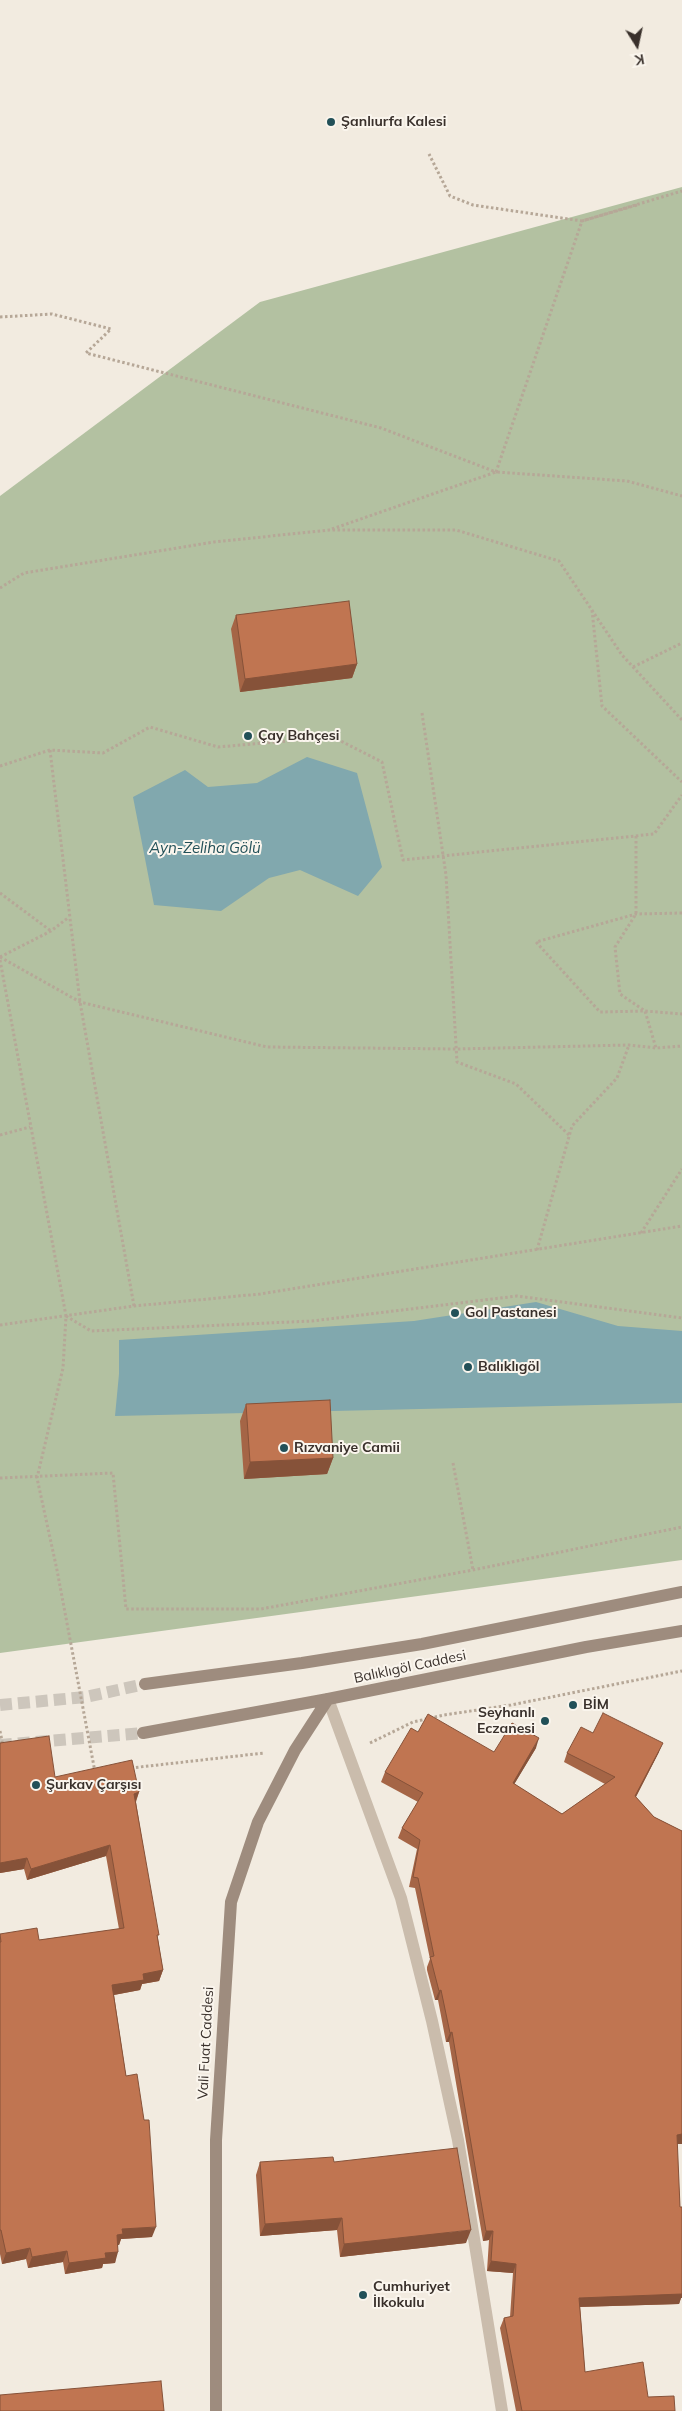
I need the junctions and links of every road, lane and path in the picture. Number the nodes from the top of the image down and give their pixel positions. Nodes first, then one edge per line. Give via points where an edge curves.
1 (429, 154) dead end
2 (682, 191) edge
3 (637, 205) dead end
4 (582, 221) junction
5 (0, 317) edge
6 (496, 472) junction
7 (682, 496) edge
8 (329, 530) junction
9 (0, 588) edge
10 (592, 610) junction
11 (682, 642) edge
12 (633, 667) junction
13 (422, 714) dead end
14 (682, 720) edge
15 (50, 750) junction
16 (0, 766) edge
17 (682, 782) edge
18 (682, 795) edge
19 (636, 836) junction
20 (444, 856) junction
21 (0, 894) edge
22 (682, 913) edge
23 (636, 914) junction
24 (70, 917) junction
25 (51, 931) junction
26 (0, 958) edge
27 (80, 1002) junction
28 (645, 1011) junction
29 (682, 1014) edge
30 (629, 1045) junction
31 (682, 1046) edge
32 (656, 1048) junction
33 (456, 1049) junction
34 (30, 1127) junction
35 (0, 1134) edge
36 (570, 1136) junction
37 (682, 1169) edge
38 (682, 1226) edge
39 (641, 1233) junction
40 (537, 1250) junction
41 (134, 1306) junction
42 (66, 1316) junction
43 (682, 1318) edge
44 (0, 1325) edge
45 (453, 1463) dead end
46 (0, 1478) edge
47 (37, 1478) junction
48 (682, 1527) edge
49 (473, 1570) junction
50 (682, 1592) edge
51 (682, 1631) edge
52 (145, 1684) tunnel mouth
53 (328, 1699) junction
54 (0, 1731) edge
55 (143, 1733) tunnel mouth
56 (4, 1749) edge
57 (95, 1772) edge
58 (216, 2411) edge
59 (502, 2411) edge

1 - 4 path via 450,196 473,205
2 - 4 path
3 - 4 path
4 - 6 path
5 - 6 path via 52,314 111,329 86,353 381,428
6 - 7 path via 627,481
6 - 8 path
8 - 9 path via 214,542 24,573
8 - 10 path via 456,530 559,560
10 - 12 path
10 - 17 path via 602,706
11 - 12 path
12 - 14 path
13 - 20 path
15 - 16 path
15 - 20 path via 102,753 150,727 218,747 333,738 382,762 402,860
15 - 24 path
18 - 19 path via 654,834
19 - 20 path
19 - 23 path
20 - 33 path
21 - 25 path
22 - 23 path
23 - 28 path via 615,947 620,994
23 - 28 path via 536,942 600,1012
24 - 25 path
24 - 27 path
25 - 26 path
26 - 27 path
26 - 34 path
27 - 33 path via 267,1047
27 - 41 path
28 - 29 path
28 - 32 path
30 - 32 path
30 - 33 path
30 - 36 path via 617,1078 572,1126
31 - 32 path
33 - 36 path via 457,1062 516,1084
34 - 35 path
34 - 42 path
36 - 40 path
37 - 39 path
38 - 39 path
39 - 40 path
40 - 41 path via 260,1294
41 - 42 path
42 - 43 path via 91,1331 312,1320 517,1296
42 - 44 path
42 - 47 path via 63,1368
45 - 49 path
46 - 47 path
47 - 49 path via 113,1472 126,1609 261,1609
47 - 57 path
48 - 49 path
50 - 52 main road, Balıklıgöl Caddesi via 422,1644
51 - 53 main road, Balıklıgöl Caddesi
53 - 55 main road, Balıklıgöl Caddesi
53 - 58 main road, Vali Fuat Caddesi via 295,1750 258,1822 231,1902 216,2140
53 - 59 street via 401,1898 432,2021 458,2140
54 - 56 path

